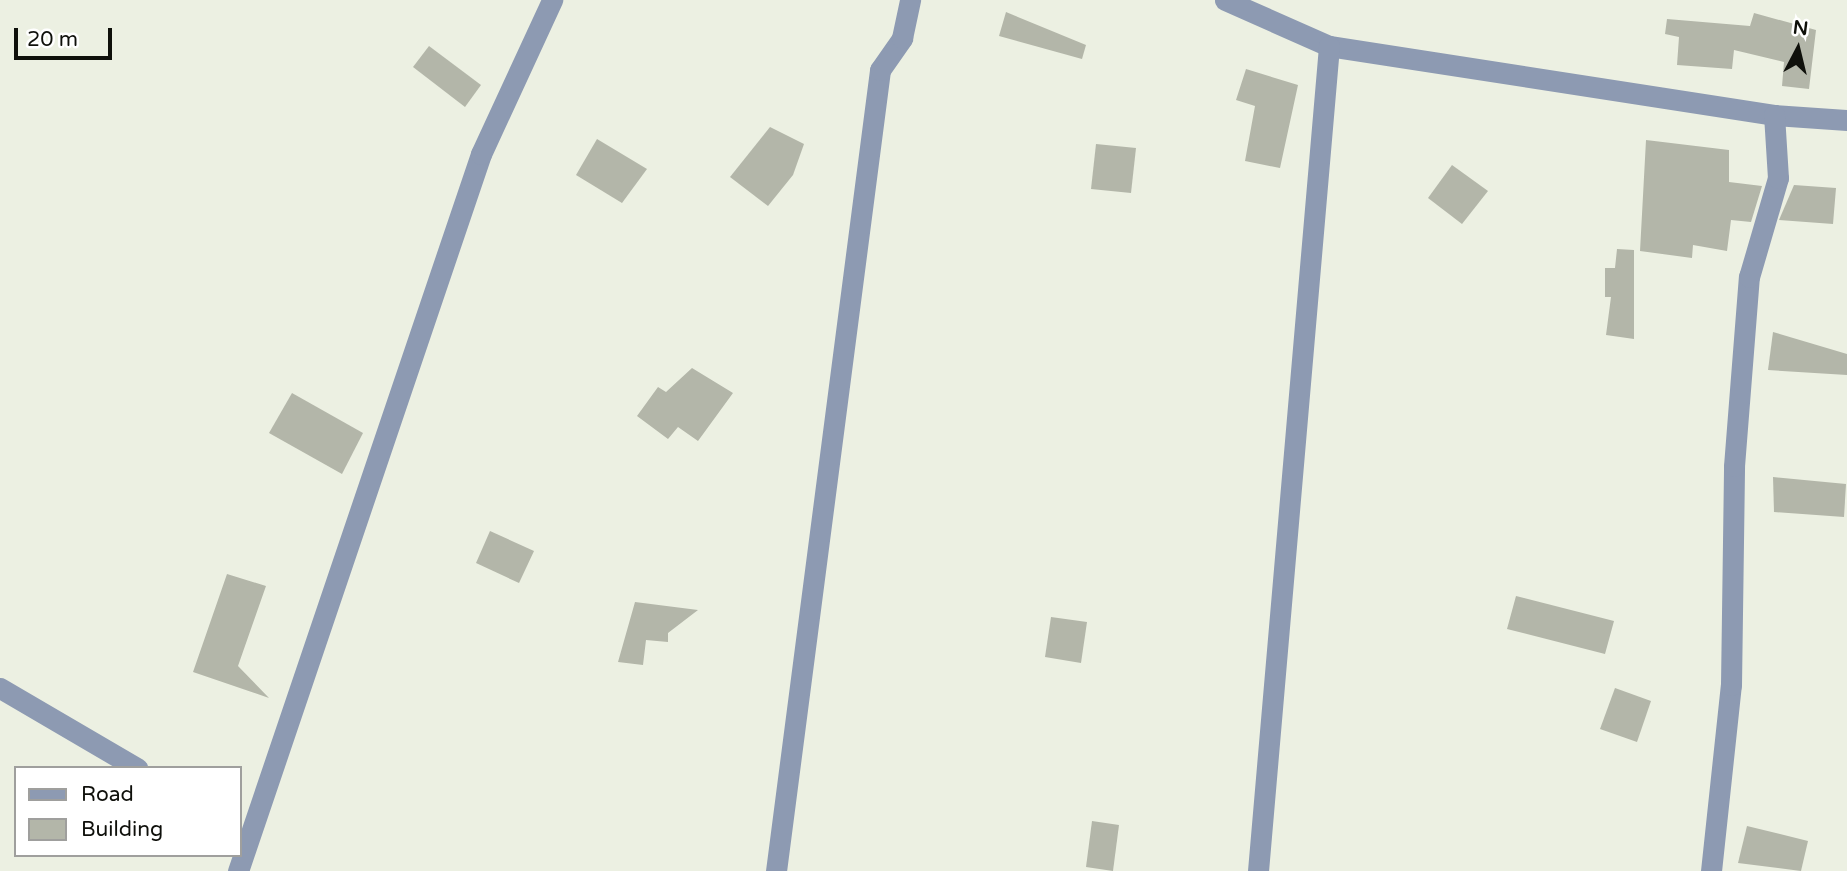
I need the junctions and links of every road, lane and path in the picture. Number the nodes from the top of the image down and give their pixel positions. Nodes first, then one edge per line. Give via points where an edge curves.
1 (552, 0) edge
2 (911, 0) edge
3 (1224, 0) edge
4 (1329, 46) junction
5 (1774, 116) junction
6 (1847, 120) edge
7 (0, 688) edge
8 (134, 766) edge
9 (245, 830) edge
10 (242, 848) edge
11 (776, 871) edge
12 (1258, 871) edge
13 (1711, 871) edge

1 - 9 street via 481,154
2 - 11 street via 902,38 880,70
3 - 4 street
4 - 5 street
4 - 12 street
5 - 6 street
5 - 13 street via 1778,178 1749,277 1734,466 1731,685
7 - 8 street
9 - 10 street

